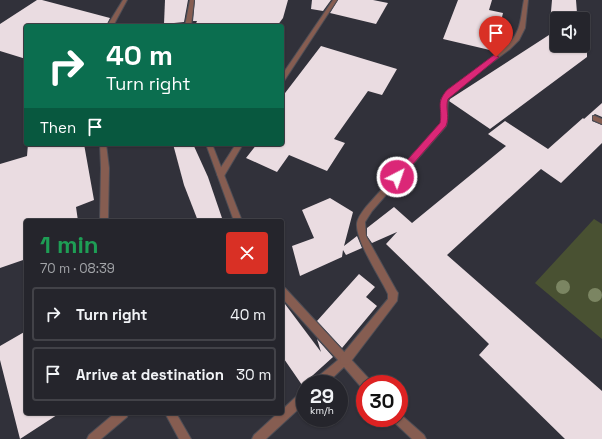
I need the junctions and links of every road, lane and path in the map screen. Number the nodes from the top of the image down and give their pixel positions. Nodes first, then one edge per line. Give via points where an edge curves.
1 (125, 0) edge
2 (192, 0) edge
3 (335, 0) edge
4 (526, 0) edge
5 (111, 24) edge
6 (188, 24) edge
7 (284, 77) edge
8 (595, 118) dead end
9 (602, 122) edge
10 (102, 146) edge
11 (210, 146) edge
12 (239, 146) edge
13 (221, 174) junction
14 (104, 219) edge
15 (237, 219) edge
16 (284, 293) edge
17 (345, 360) junction
18 (328, 375) edge
19 (358, 375) edge
20 (296, 404) edge
21 (121, 415) edge
22 (171, 415) edge
23 (407, 427) edge
24 (94, 439) edge
25 (185, 439) edge
26 (258, 439) edge
27 (420, 439) edge

1 - 5 street
2 - 6 street
3 - 7 street
4 - 17 street via 522,28 517,39 449,92 443,104 444,124 369,209 361,222 362,236 393,293 392,301
8 - 9 street
10 - 14 street via 105,168
11 - 13 street
12 - 13 street
13 - 15 street
16 - 17 street
17 - 18 street
17 - 19 street
20 - 26 street
21 - 24 street
22 - 25 street
23 - 27 street

